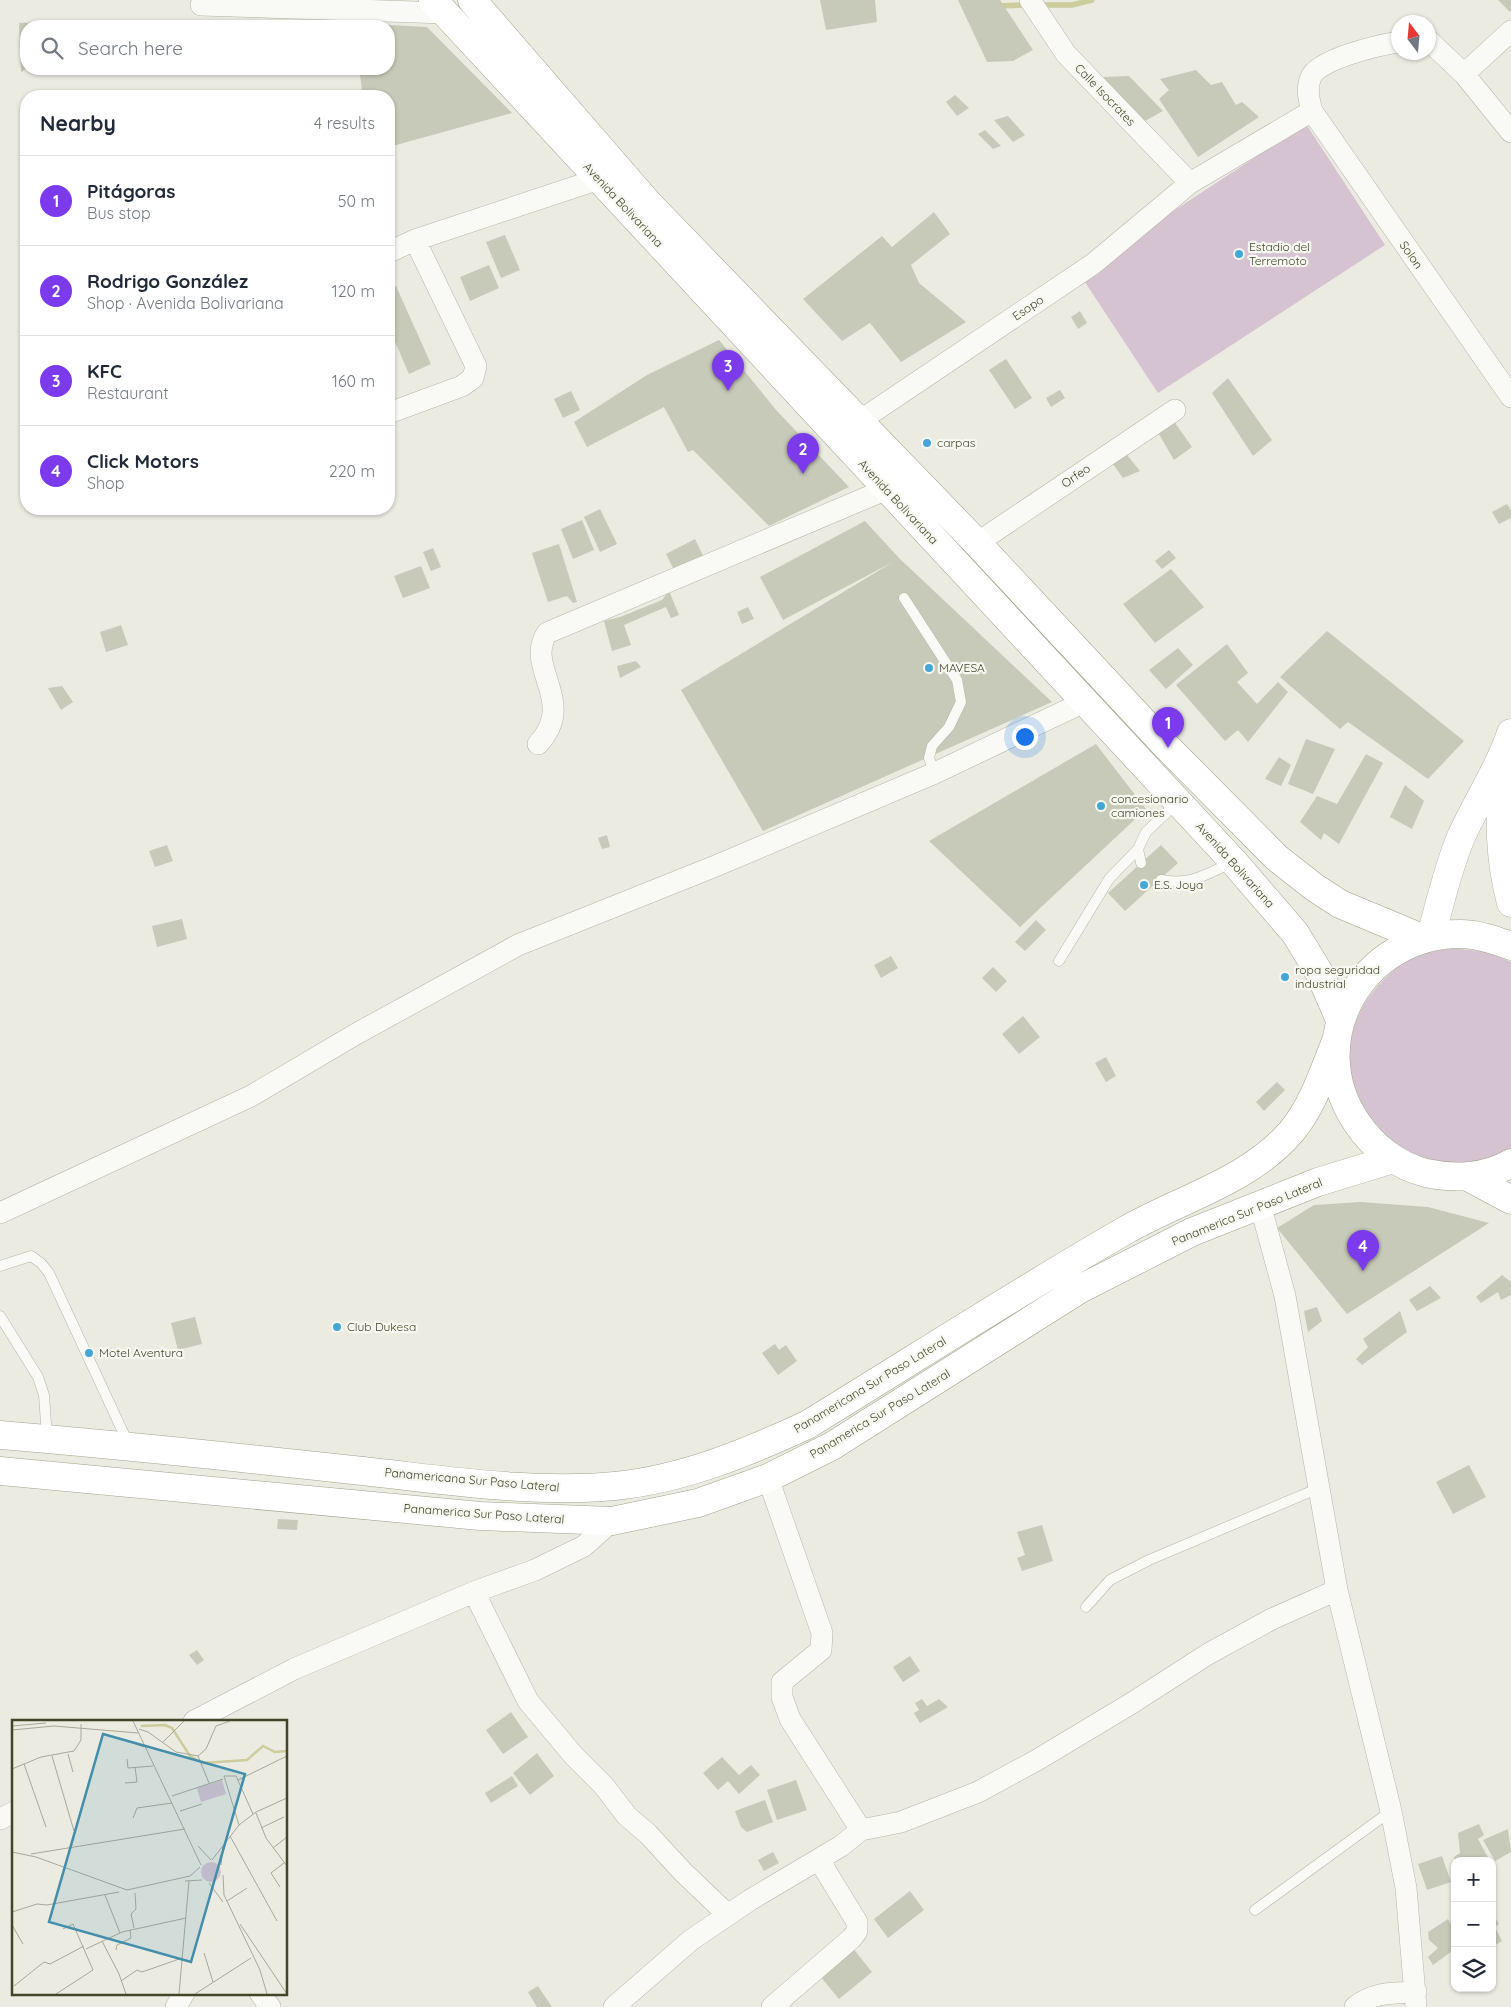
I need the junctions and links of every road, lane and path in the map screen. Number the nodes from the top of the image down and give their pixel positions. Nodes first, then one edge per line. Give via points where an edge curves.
1 (472, 0) edge
2 (1030, 0) edge
3 (201, 5) dead end
4 (439, 7) edge
5 (1511, 32) edge
6 (1391, 44) edge
7 (1436, 48) edge
8 (1464, 74) junction
9 (1312, 111) junction
10 (1511, 132) edge
11 (599, 179) junction
12 (1190, 184) junction
13 (415, 240) junction
14 (395, 249) edge
15 (1511, 397) edge
16 (1175, 410) dead end
17 (395, 411) edge
18 (858, 422) junction
19 (887, 490) junction
20 (978, 543) junction
21 (904, 598) dead end
22 (1084, 702) junction
23 (1511, 733) edge
24 (538, 744) dead end
25 (1502, 760) junction
26 (935, 773) junction
27 (1178, 802) junction
28 (1138, 849) junction
29 (1233, 862) junction
30 (1141, 863) dead end
31 (1161, 880) dead end
32 (1511, 903) edge
33 (1428, 938) junction
34 (1511, 946) edge
35 (1060, 961) dead end
36 (1338, 1031) junction
37 (1393, 1159) junction
38 (1511, 1163) edge
39 (1468, 1177) junction
40 (1511, 1200) edge
41 (1260, 1204) junction
42 (0, 1213) edge
43 (0, 1266) edge
44 (0, 1316) edge
45 (0, 1435) edge
46 (47, 1439) junction
47 (129, 1445) junction
48 (0, 1471) edge
49 (768, 1478) junction
50 (1319, 1488) junction
51 (612, 1521) junction
52 (1337, 1590) junction
53 (474, 1592) junction
54 (1086, 1607) dead end
55 (196, 1720) edge
56 (1391, 1811) junction
57 (12, 1813) edge
58 (0, 1819) edge
59 (861, 1830) junction
60 (819, 1860) junction
61 (1255, 1910) dead end
62 (728, 1915) junction
63 (183, 1994) edge
64 (261, 1994) edge
65 (1416, 2000) edge
66 (176, 2007) edge
67 (270, 2007) edge
68 (614, 2007) edge
69 (772, 2007) edge
70 (1355, 2007) edge

1 - 18 main road, Avenida Bolivariana via 647,202
2 - 12 street, Calle Isocrates via 1066,54
3 - 4 street
4 - 11 main road, Avenida Bolivariana
5 - 8 street
6 - 9 street via 1324,64 1311,76 1308,94
7 - 8 street
8 - 10 street
9 - 12 street, Esopo
9 - 15 street, Solon
11 - 13 street
11 - 19 main road, Avenida Bolivariana
12 - 18 street, Esopo via 1092,264
13 - 14 street
13 - 17 street via 476,366 473,378 462,386
16 - 20 street, Orfeo
18 - 20 main road, Avenida Bolivariana
19 - 22 main road, Avenida Bolivariana
19 - 24 street via 547,633 541,641 540,654 555,708 548,734
20 - 33 main road, Avenida Bolivariana via 1168,748 1277,858 1340,904
21 - 26 lane via 957,680 961,702 949,728 932,746 929,758
22 - 26 street
22 - 27 main road, Avenida Bolivariana
23 - 25 main road
25 - 32 main road via 1502,870
25 - 33 main road via 1461,837
26 - 42 street via 518,946 356,1034 251,1096
27 - 28 lane via 1146,832
27 - 29 main road, Avenida Bolivariana
28 - 30 lane
28 - 35 lane via 1109,879
29 - 31 lane via 1191,881
29 - 36 main road, Avenida Bolivariana via 1295,933 1320,974
33 - 34 main road via 1461,934 1490,938
33 - 36 main road, Panamericana Sur Paso Lateral via 1402,947 1375,965 1355,989
36 - 37 main road via 1336,1076 1347,1109 1366,1138
36 - 47 main road, Panamericana Sur Paso Lateral via 1310,1105 1290,1133 1265,1156 1236,1175 1127,1229 807,1425 759,1447 681,1474 617,1486 550,1489
37 - 39 main road via 1416,1170
37 - 41 main road, Panamerica Sur Paso Lateral
38 - 39 main road
39 - 40 main road
41 - 49 main road, Panamerica Sur Paso Lateral via 1192,1232 1080,1289 832,1446
41 - 50 street via 1285,1296
43 - 47 lane via 31,1256 41,1263
44 - 46 lane via 38,1377 44,1395
45 - 46 main road, Panamericana Sur Paso Lateral
46 - 47 main road, Panamericana Sur Paso Lateral
48 - 51 main road, Panamerica Sur Paso Lateral via 480,1516
49 - 51 main road, Panamerica Sur Paso Lateral via 698,1502
49 - 59 street via 822,1634 821,1650 782,1682 782,1697 790,1719
50 - 52 street
50 - 54 lane via 1125,1572 1110,1580
51 - 53 street via 584,1546 534,1570
52 - 56 street
52 - 59 street via 1272,1619 1208,1654 1132,1703 978,1792 901,1822
53 - 55 street via 294,1669
53 - 62 street via 528,1701 627,1816
56 - 61 lane
56 - 65 street via 1406,1888
57 - 58 street
59 - 60 street
60 - 62 street
60 - 69 street via 857,1922 857,1931
62 - 68 street via 691,1940
63 - 66 street
64 - 67 street
65 - 70 street via 1378,1994

